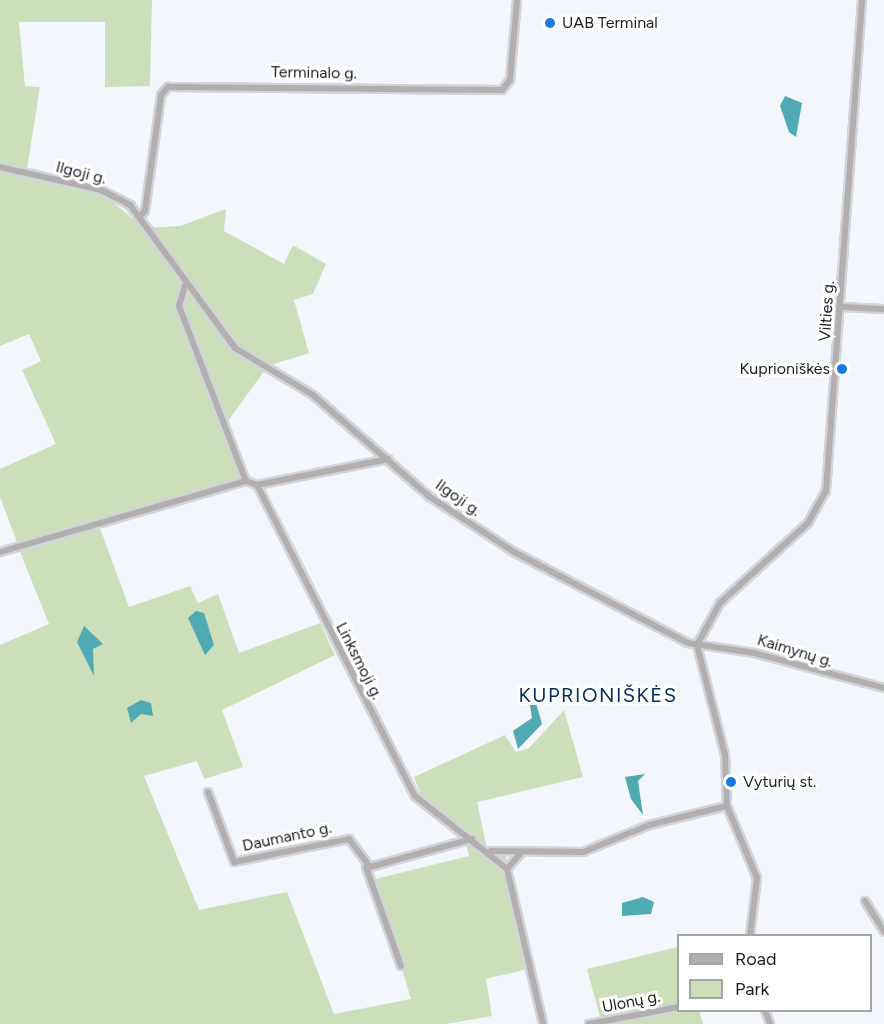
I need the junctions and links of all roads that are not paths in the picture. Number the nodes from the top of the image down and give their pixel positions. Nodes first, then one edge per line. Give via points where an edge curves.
1 (517, 0) edge
2 (862, 0) edge
3 (0, 167) edge
4 (139, 217) junction
5 (185, 286) junction
6 (841, 308) junction
7 (884, 309) edge
8 (388, 459) junction
9 (246, 482) junction
10 (257, 485) junction
11 (0, 552) edge
12 (698, 645) junction
13 (884, 688) edge
14 (208, 792) dead end
15 (727, 806) junction
16 (472, 839) junction
17 (491, 851) junction
18 (522, 852) junction
19 (366, 867) junction
20 (507, 869) junction
21 (865, 901) dead end
22 (884, 932) edge
23 (750, 934) edge
24 (401, 966) dead end
25 (677, 1007) edge
26 (543, 1024) edge
27 (589, 1024) edge

1 - 4 street, Terminalo g. via 510,80 502,90 168,87 161,95 145,211
2 - 6 street, Vilties g.
3 - 4 street, Ilgoji g. via 101,190 130,205
4 - 5 street, Ilgoji g.
5 - 8 street, Ilgoji g. via 235,348 313,395
5 - 9 street via 179,306
6 - 7 street
6 - 12 street, Vilties g. via 823,501 799,533 720,603
8 - 10 street
8 - 12 street, Ilgoji g. via 430,497 514,552
9 - 10 street
9 - 11 street
10 - 16 street, Linksmoji g. via 415,796
12 - 13 street, Kaimynų g. via 754,653
12 - 15 street via 725,755
14 - 19 street, Daumanto g. via 234,862 349,840
15 - 18 street via 649,825 583,852
15 - 23 street via 757,878
16 - 17 street, Linksmoji g.
16 - 19 street
17 - 18 street
17 - 20 street, Linksmoji g.
18 - 20 street
19 - 24 street
20 - 26 street, Linksmoji g.
21 - 22 street
25 - 27 street, Ulonų g.

